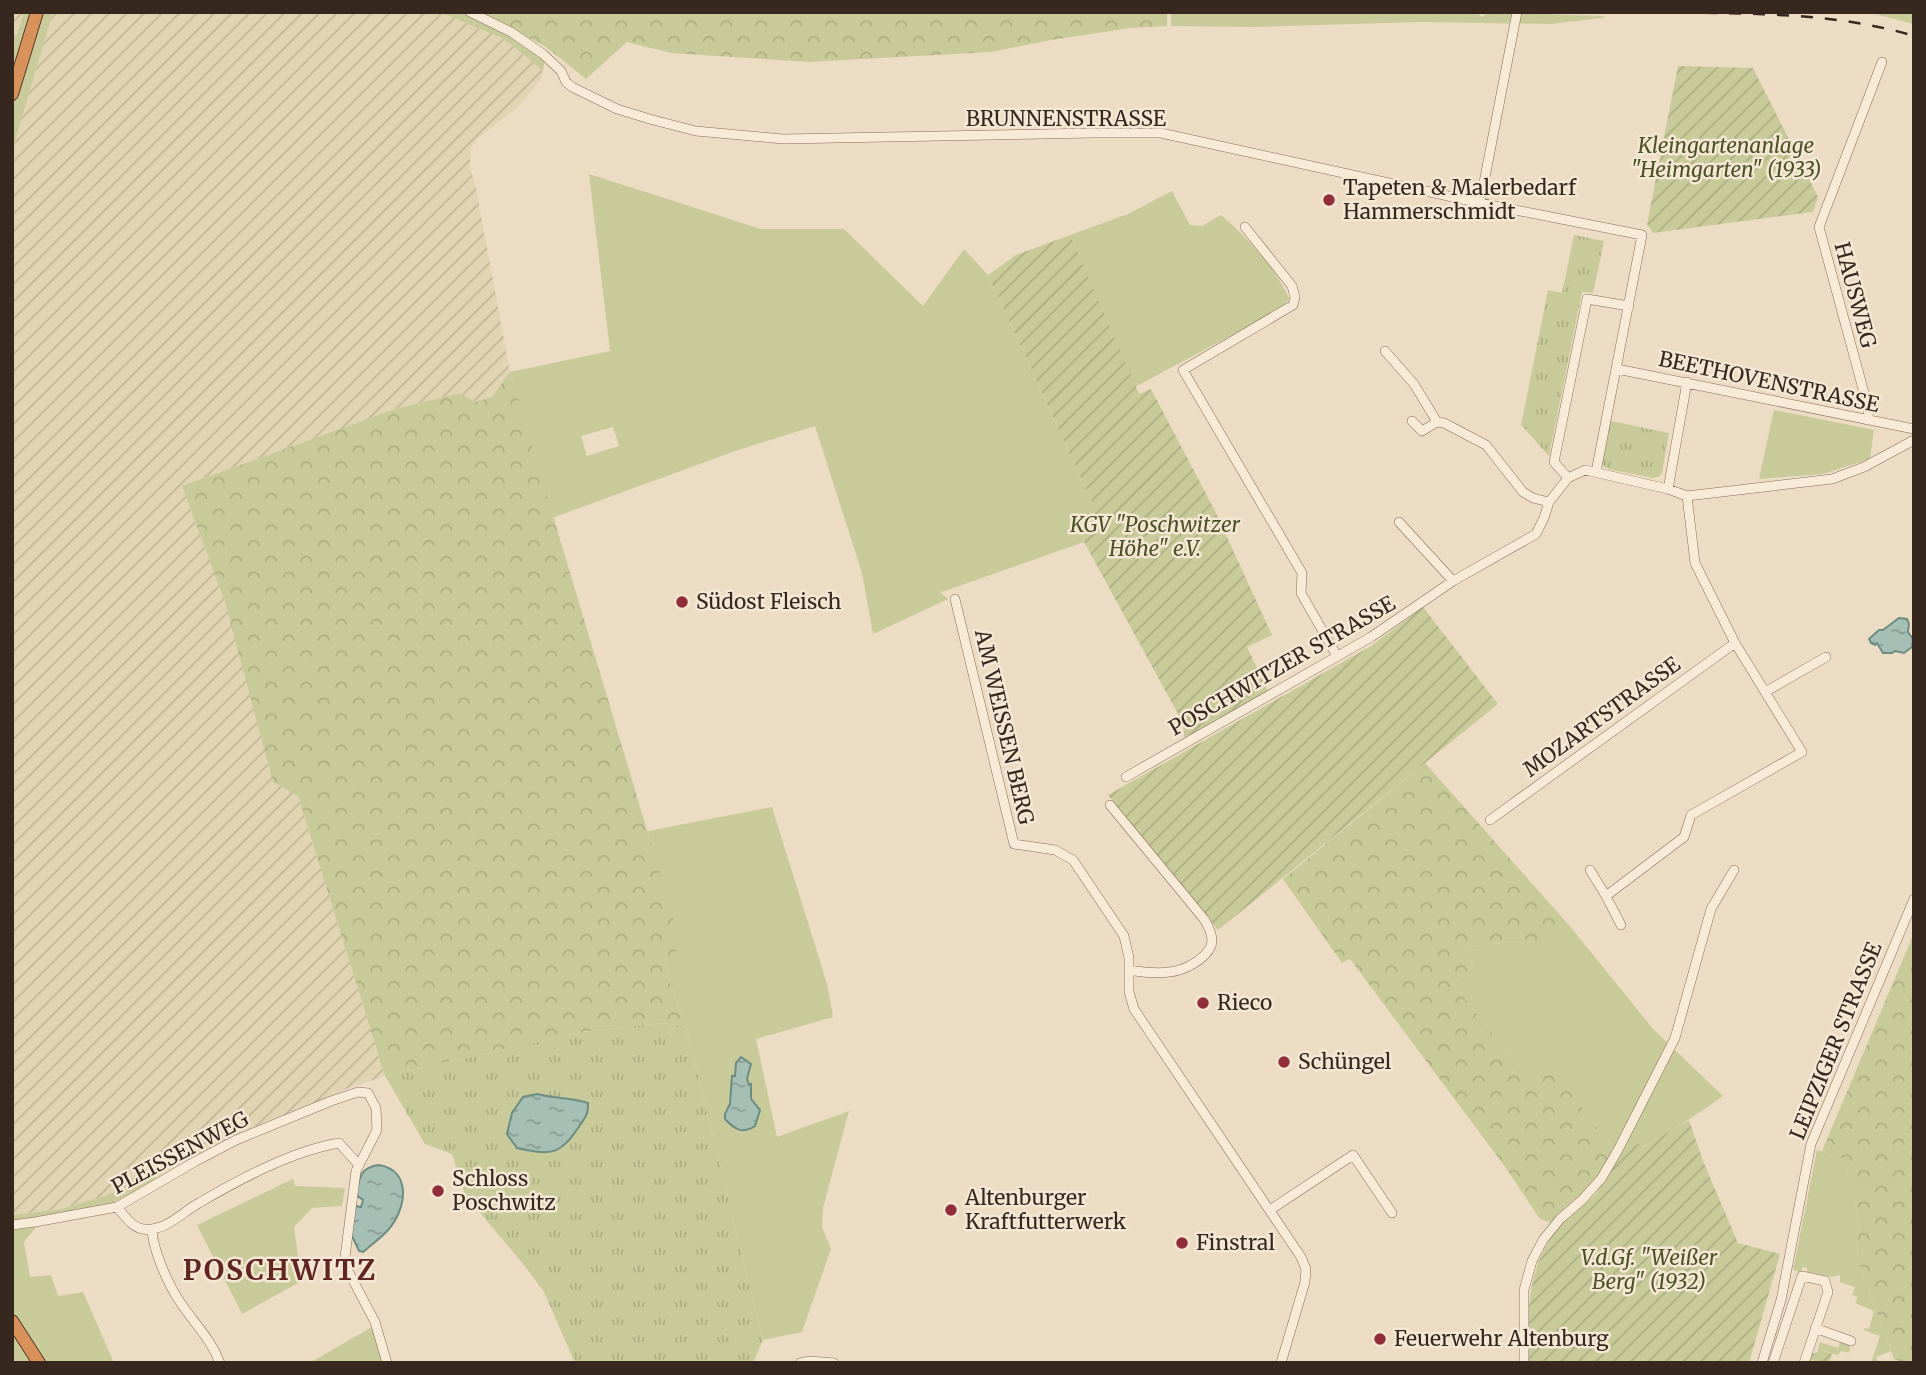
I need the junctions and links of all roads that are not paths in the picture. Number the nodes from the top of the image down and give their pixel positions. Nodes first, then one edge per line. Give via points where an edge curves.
1 (37, 12) edge
2 (470, 12) edge
3 (1517, 12) edge
4 (1882, 62) dead end
5 (12, 94) edge
6 (1480, 203) junction
7 (1245, 227) dead end
8 (1629, 306) junction
9 (1385, 351) dead end
10 (1617, 369) junction
11 (1687, 382) junction
12 (1867, 420) junction
13 (1412, 421) dead end
14 (1437, 422) junction
15 (1914, 429) edge
16 (1914, 440) edge
17 (1596, 472) junction
18 (1568, 478) junction
19 (1668, 488) junction
20 (1687, 496) junction
21 (1549, 502) junction
22 (1399, 522) dead end
23 (1453, 581) junction
24 (955, 599) dead end
25 (1735, 643) junction
26 (1337, 656) junction
27 (1826, 657) dead end
28 (1765, 692) junction
29 (1126, 777) dead end
30 (1110, 805) dead end
31 (1490, 820) dead end
32 (1590, 870) dead end
33 (1734, 870) dead end
34 (1606, 896) junction
35 (1914, 899) edge
36 (1621, 925) dead end
37 (1129, 970) junction
38 (359, 1165) junction
39 (117, 1208) junction
40 (1270, 1210) junction
41 (1392, 1213) dead end
42 (12, 1224) edge
43 (152, 1230) junction
44 (12, 1321) edge
45 (1815, 1328) junction
46 (1851, 1341) dead end
47 (39, 1363) edge
48 (220, 1363) edge
49 (387, 1363) edge
50 (800, 1363) edge
51 (834, 1363) edge
52 (1281, 1363) edge
53 (1524, 1363) edge
54 (1762, 1363) edge
55 (1773, 1363) edge
56 (1804, 1363) edge

1 - 5 highway
2 - 6 street, BRUNNENSTRASSE via 512,32 543,54 572,87 617,109 696,131 783,139 1161,133
3 - 6 street
4 - 12 street, HAUSWEG via 1819,227 1869,411
6 - 8 street, BRUNNENSTRASSE via 1642,235
7 - 26 street via 1292,286 1293,305 1183,370 1303,573 1301,593
8 - 10 street
8 - 18 street via 1587,299 1554,462
9 - 14 street via 1414,384
10 - 11 street, BEETHOVENSTRASSE
10 - 17 street
11 - 12 street, BEETHOVENSTRASSE
11 - 19 street
12 - 15 street, BEETHOVENSTRASSE
13 - 14 street via 1422,431
14 - 21 street via 1486,445 1523,492
16 - 20 street via 1832,479
17 - 18 street via 1585,470
17 - 19 street
18 - 21 street, POSCHWITZER STRASSE
19 - 20 street
20 - 25 street via 1695,563
21 - 23 street, POSCHWITZER STRASSE via 1536,534
22 - 23 street
23 - 26 street, POSCHWITZER STRASSE
24 - 37 street, AM WEISSEN BERG via 1014,844 1055,850 1073,859 1124,936
25 - 28 street
25 - 31 street, MOZARTSTRASSE
26 - 29 street, POSCHWITZER STRASSE
27 - 28 street
28 - 34 street via 1802,752 1691,816 1684,837
30 - 37 street via 1211,930 1211,946 1186,967 1167,973
32 - 34 street
33 - 53 street via 1711,909 1675,1038 1618,1150 1601,1179 1560,1219 1532,1261 1524,1290
34 - 36 street
35 - 54 street, LEIPZIGER STRASSE via 1811,1144 1781,1300
37 - 40 street, AM WEISSEN BERG via 1134,1009
38 - 39 street, PLEISSENWEG via 377,1130 376,1108 368,1093 358,1092 236,1140
38 - 43 street via 339,1143 320,1146 229,1186
38 - 49 street via 345,1257 375,1322
39 - 42 street, PLEISSENWEG
39 - 43 street via 133,1225
40 - 41 street via 1353,1155
40 - 52 street, AM WEISSEN BERG via 1306,1269
43 - 48 street via 153,1244 179,1301
44 - 47 highway
45 - 46 street
45 - 55 street via 1827,1285 1802,1276
45 - 56 street
50 - 51 street

